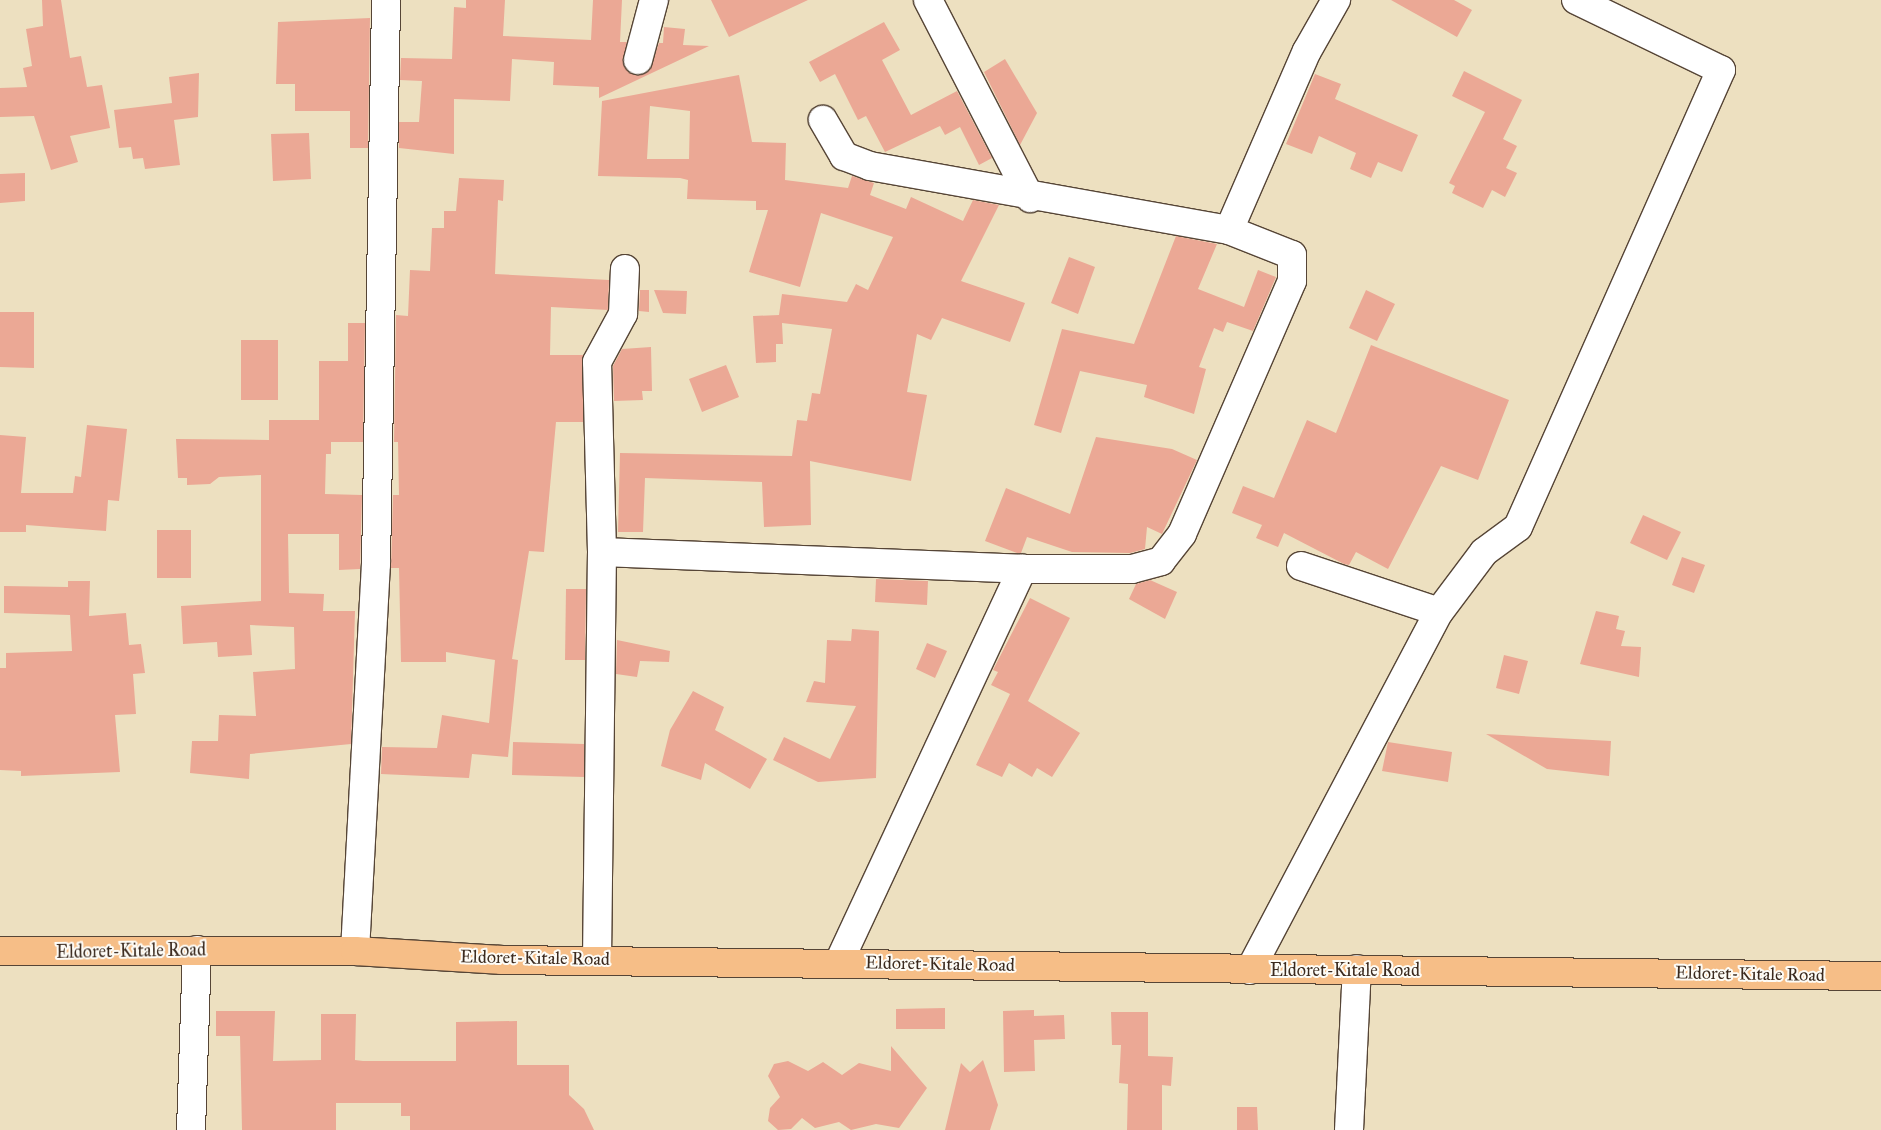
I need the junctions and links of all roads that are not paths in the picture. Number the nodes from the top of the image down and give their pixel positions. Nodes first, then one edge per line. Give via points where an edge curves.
1 (386, 0) edge
2 (654, 0) edge
3 (928, 0) edge
4 (1336, 0) edge
5 (1576, 0) edge
6 (638, 60) dead end
7 (823, 120) dead end
8 (1030, 198) junction
9 (1230, 230) junction
10 (625, 269) dead end
11 (602, 552) junction
12 (1301, 566) dead end
13 (1022, 570) junction
14 (1439, 612) junction
15 (197, 950) junction
16 (355, 951) junction
17 (0, 952) edge
18 (597, 960) junction
19 (838, 962) junction
20 (1357, 969) junction
21 (1250, 970) junction
22 (1881, 976) edge
23 (191, 1130) edge
24 (1349, 1130) edge

1 - 16 street via 376,564
2 - 6 street
3 - 8 street
4 - 9 street via 1307,51
5 - 14 street via 1721,70 1518,527 1484,552
7 - 8 street via 844,156
8 - 9 street
9 - 13 street via 1292,255 1292,281 1182,534 1162,560 1132,569
10 - 11 street via 622,314 597,362
11 - 13 street
11 - 18 street
12 - 14 street
13 - 19 street
14 - 21 street
15 - 16 highway, Eldoret-Kitale Road
15 - 17 highway, Eldoret-Kitale Road
15 - 23 street
16 - 18 highway, Eldoret-Kitale Road
18 - 19 highway, Eldoret-Kitale Road
19 - 21 highway, Eldoret-Kitale Road
20 - 21 highway, Eldoret-Kitale Road
20 - 22 highway, Eldoret-Kitale Road
20 - 24 street

